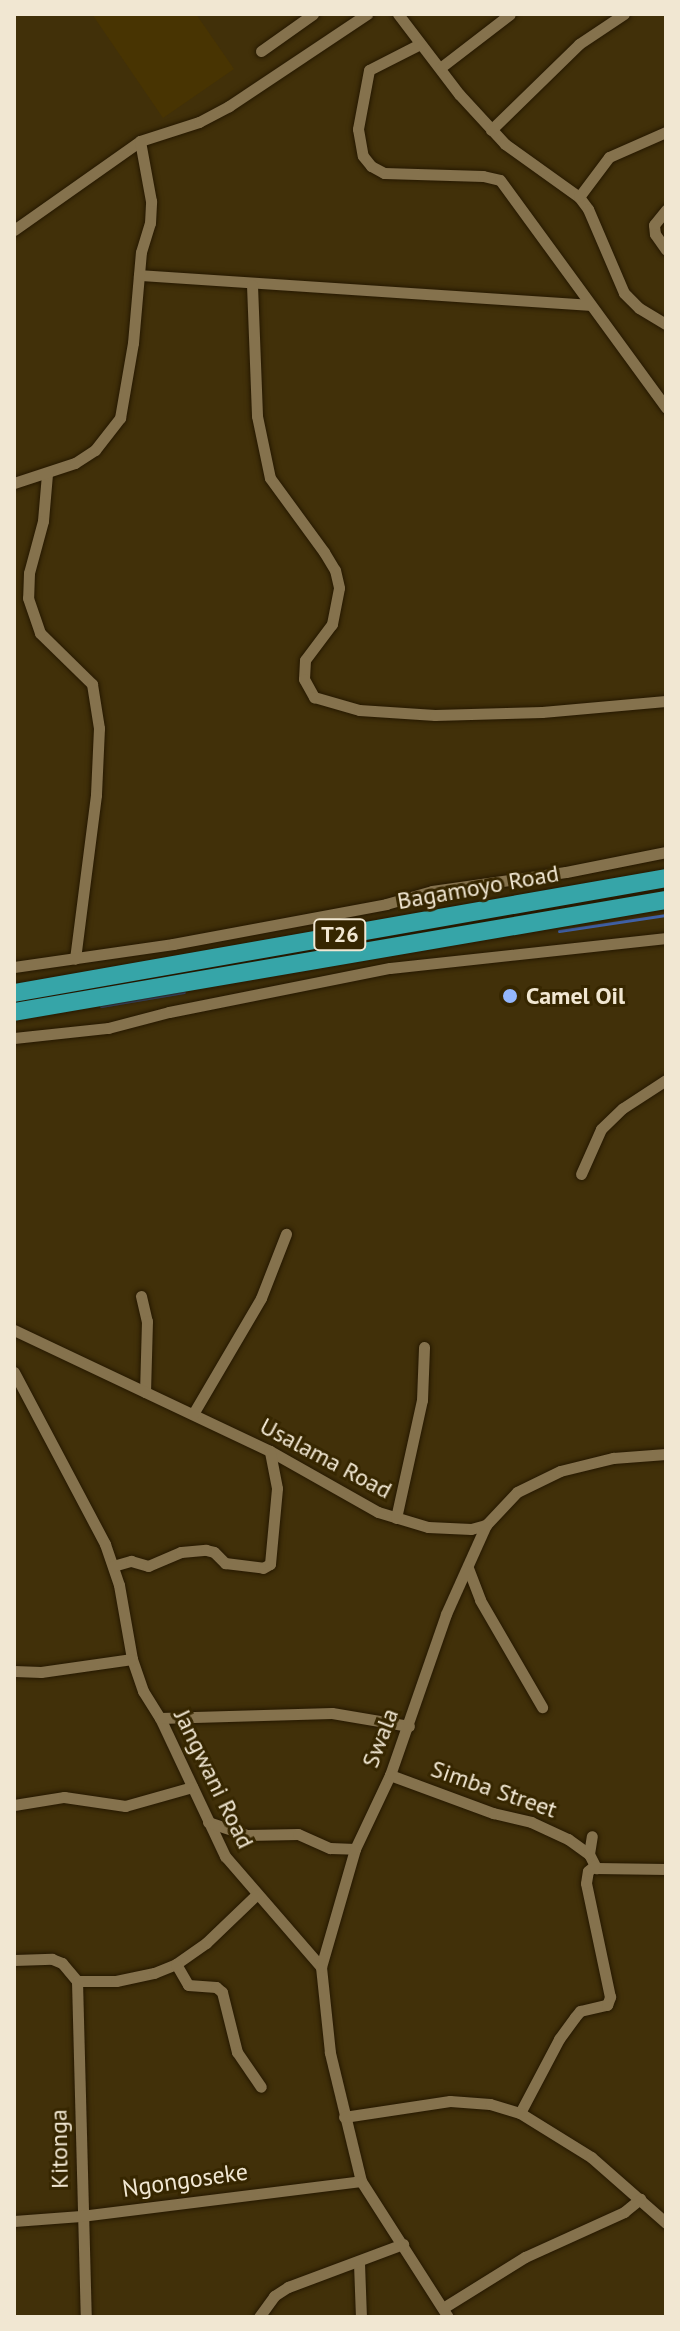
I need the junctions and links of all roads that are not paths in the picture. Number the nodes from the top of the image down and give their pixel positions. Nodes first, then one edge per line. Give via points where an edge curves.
1 (313, 14) edge
2 (367, 14) edge
3 (398, 14) edge
4 (510, 14) edge
5 (624, 14) edge
6 (420, 44) junction
7 (261, 51) dead end
8 (440, 68) junction
9 (491, 130) junction
10 (666, 132) edge
11 (140, 141) junction
12 (579, 197) junction
13 (666, 210) edge
14 (14, 230) edge
15 (666, 250) edge
16 (139, 275) junction
17 (252, 285) junction
18 (590, 305) junction
19 (666, 324) edge
20 (666, 408) edge
21 (47, 474) junction
22 (14, 483) edge
23 (666, 701) edge
24 (666, 852) edge
25 (666, 878) edge
26 (666, 900) edge
27 (666, 938) edge
28 (75, 959) junction
29 (14, 967) edge
30 (14, 993) edge
31 (14, 1012) edge
32 (14, 1038) edge
33 (666, 1080) edge
34 (581, 1174) dead end
35 (286, 1234) dead end
36 (141, 1296) dead end
37 (14, 1330) edge
38 (424, 1347) dead end
39 (14, 1372) edge
40 (145, 1392) junction
41 (193, 1414) junction
42 (270, 1451) junction
43 (666, 1454) edge
44 (396, 1518) junction
45 (486, 1525) junction
46 (113, 1566) junction
47 (468, 1568) junction
48 (132, 1659) junction
49 (14, 1671) edge
50 (542, 1707) dead end
51 (160, 1718) junction
52 (409, 1726) junction
53 (390, 1775) junction
54 (192, 1787) junction
55 (14, 1805) edge
56 (208, 1822) junction
57 (592, 1836) dead end
58 (355, 1849) junction
59 (589, 1854) junction
60 (594, 1866) junction
61 (666, 1869) edge
62 (256, 1895) junction
63 (14, 1960) edge
64 (176, 1964) junction
65 (321, 1967) junction
66 (77, 1981) junction
67 (261, 2087) dead end
68 (520, 2113) junction
69 (344, 2117) junction
70 (361, 2181) junction
71 (640, 2199) junction
72 (81, 2216) junction
73 (14, 2221) edge
74 (666, 2223) edge
75 (403, 2244) junction
76 (359, 2263) junction
77 (446, 2313) edge
78 (86, 2317) edge
79 (259, 2317) edge
80 (361, 2317) edge

1 - 7 street
2 - 11 street via 229,106
3 - 6 street
4 - 8 street
5 - 9 street via 579,44
6 - 8 street
6 - 18 street via 375,65 365,77 358,129 363,156 384,173 500,180
8 - 9 street
9 - 12 street
10 - 12 street via 609,157
11 - 14 street
11 - 16 street via 151,201
12 - 19 street via 624,293
13 - 15 street via 654,225
16 - 17 street
16 - 21 street via 120,418 95,450
17 - 18 street
17 - 23 street via 257,416 270,478 330,561 339,588 332,624 305,660 304,679 314,697 359,710 435,715
18 - 20 street
21 - 22 street
21 - 28 street via 28,598 40,633 92,684 99,728
24 - 28 street
25 - 30 highway, Bagamoyo Road / T26
26 - 31 highway, Bagamoyo Road / T26
27 - 32 street via 390,968 108,1028
28 - 29 street
33 - 34 street via 601,1129
35 - 41 street via 261,1298
36 - 40 street via 147,1321
37 - 40 street, Usalama Road
38 - 44 street via 422,1400
39 - 46 street, Jangwani Road
40 - 41 street, Usalama Road
41 - 42 street, Usalama Road
42 - 44 street, Usalama Road
42 - 46 street via 277,1488 270,1564 263,1568 225,1563 206,1550 181,1552 148,1566 131,1561
43 - 45 street via 613,1458 560,1471 517,1492
44 - 45 street, Usalama Road via 448,1529
45 - 47 street, Swala
46 - 48 street, Jangwani Road
47 - 50 street via 480,1600
47 - 52 street, Swala via 446,1614
48 - 49 street
48 - 51 street, Jangwani Road
51 - 52 street via 332,1713
51 - 54 street, Jangwani Road
52 - 53 street, Swala
53 - 58 street, Swala
53 - 59 street, Simba Street via 531,1822
54 - 55 street via 125,1806 64,1797
54 - 56 street, Jangwani Road
56 - 58 street via 247,1835 298,1834 330,1848
56 - 62 street, Jangwani Road via 225,1856
57 - 59 street
58 - 65 street, Swala
59 - 60 street
60 - 61 street
60 - 68 street via 586,1883 610,1997 607,2005 575,2017
62 - 64 street
62 - 65 street, Jangwani Road
63 - 66 street via 52,1959
64 - 66 street via 116,1981
64 - 67 street via 188,1985 222,1992 237,2052
65 - 69 street via 330,2053
66 - 72 street, Kitonga
68 - 69 street via 450,2101
68 - 71 street via 591,2157
69 - 70 street
70 - 72 street, Ngongoseke
70 - 75 street
71 - 74 street
71 - 77 street via 624,2212 525,2257
72 - 73 street, Ngongoseke
72 - 78 street, Kitonga
75 - 76 street
75 - 77 street
76 - 79 street via 288,2287
76 - 80 street

